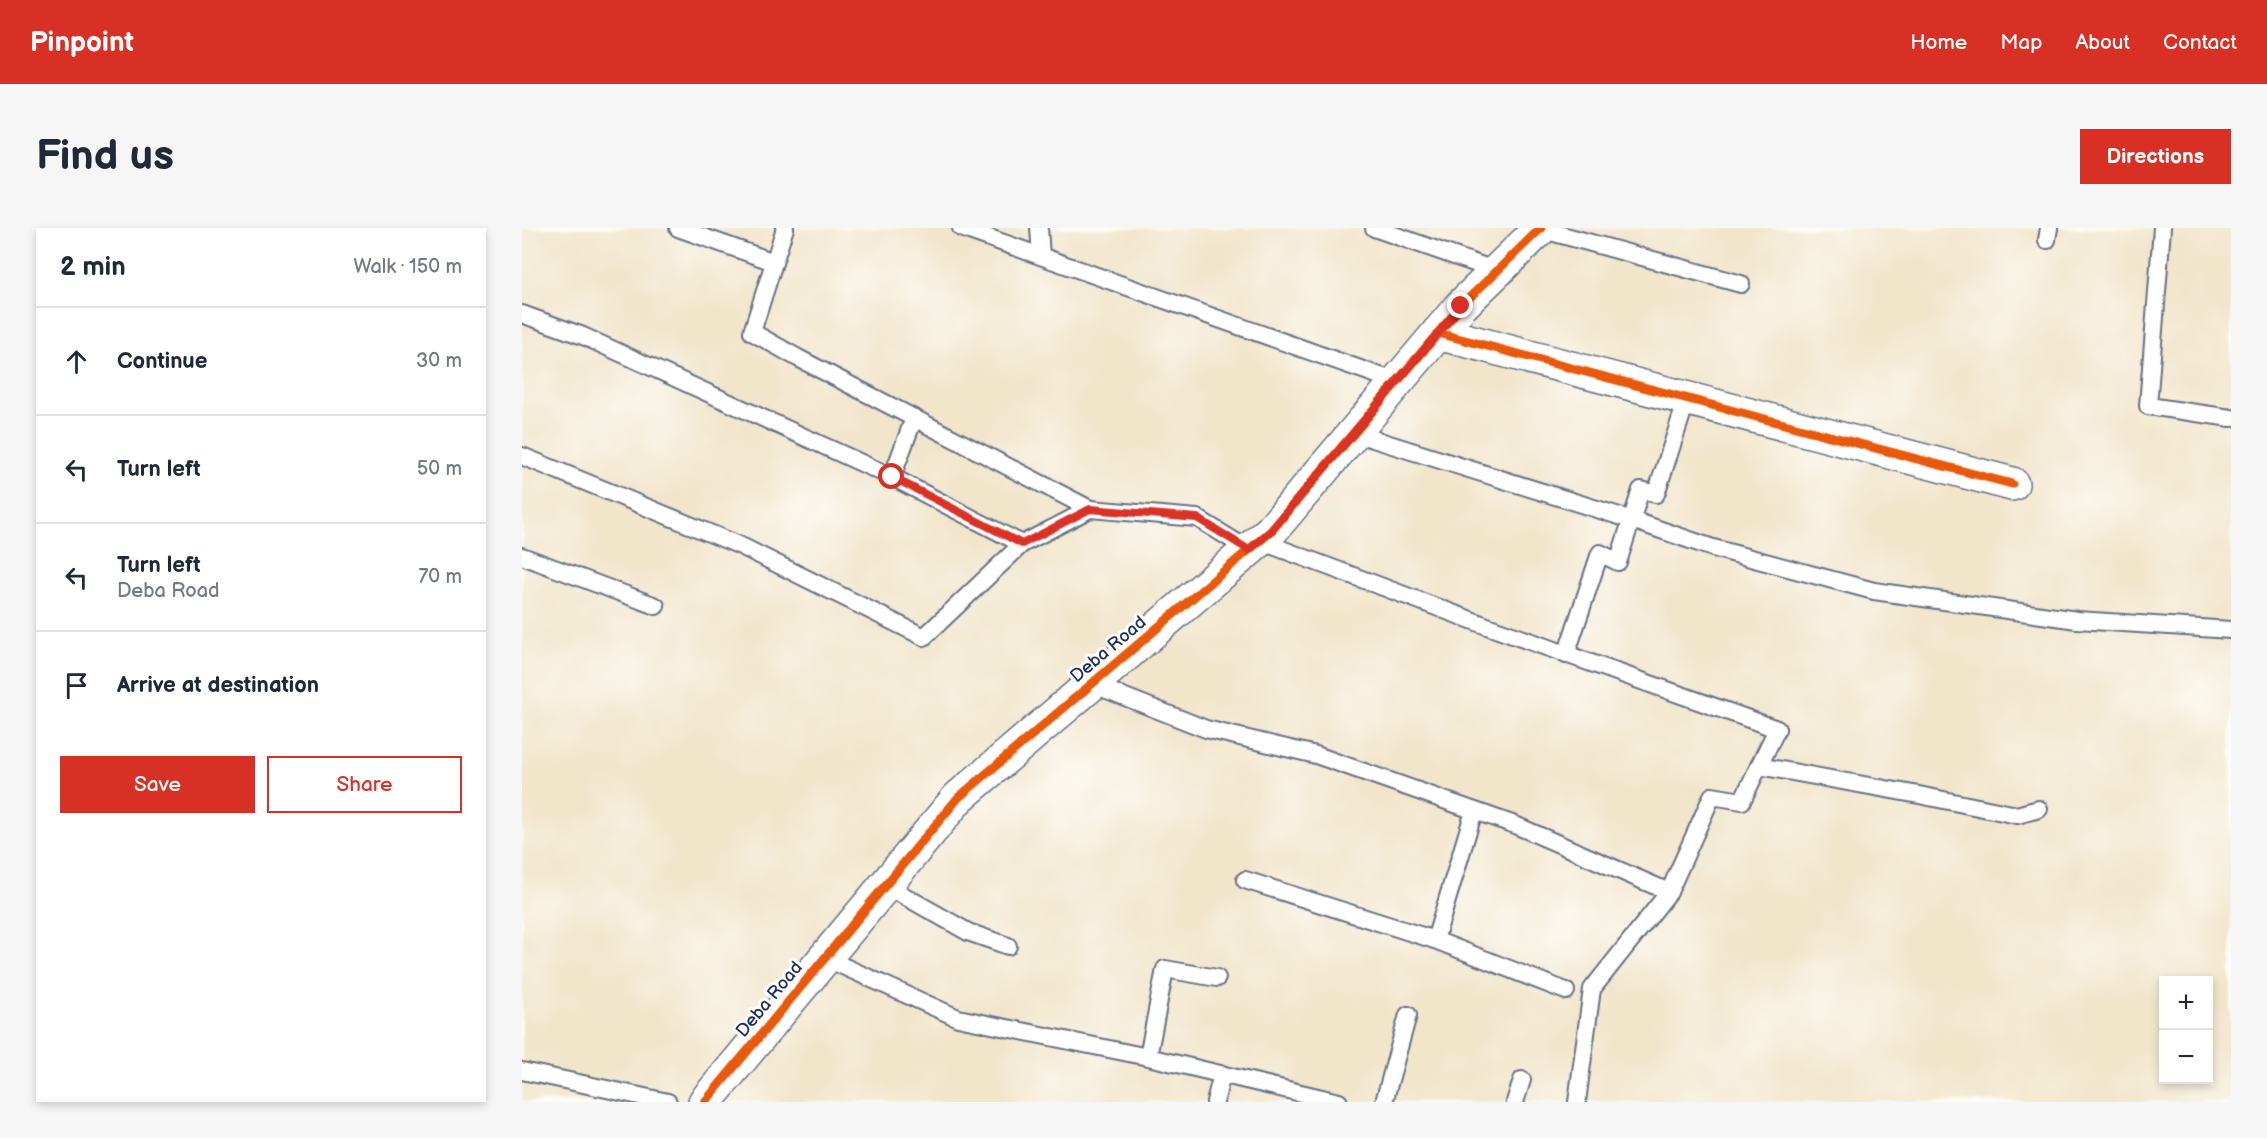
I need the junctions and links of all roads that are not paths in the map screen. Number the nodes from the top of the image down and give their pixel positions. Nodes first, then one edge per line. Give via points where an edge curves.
1 (678, 228) edge
2 (785, 228) edge
3 (961, 228) edge
4 (1039, 228) edge
5 (1374, 228) edge
6 (2162, 228) edge
7 (1541, 229) edge
8 (1041, 256) junction
9 (774, 262) junction
10 (1497, 271) junction
11 (1741, 284) dead end
12 (522, 314) edge
13 (1438, 333) junction
14 (1397, 382) junction
15 (1688, 399) junction
16 (915, 418) junction
17 (2231, 418) edge
18 (1354, 433) junction
19 (522, 456) edge
20 (892, 477) junction
21 (2012, 484) dead end
22 (1090, 509) junction
23 (1632, 520) junction
24 (1022, 544) junction
25 (1254, 545) junction
26 (522, 556) edge
27 (656, 606) dead end
28 (2231, 630) edge
29 (1566, 655) junction
30 (1092, 684) junction
31 (1759, 766) junction
32 (2039, 809) dead end
33 (1474, 811) junction
34 (1245, 880) dead end
35 (885, 885) junction
36 (1669, 892) junction
37 (1435, 940) junction
38 (1008, 946) dead end
39 (825, 958) junction
40 (1217, 978) dead end
41 (1566, 991) dead end
42 (1408, 1015) dead end
43 (1148, 1057) junction
44 (522, 1071) edge
45 (1222, 1074) junction
46 (1522, 1080) dead end
47 (1333, 1101) edge
48 (668, 1102) edge
49 (705, 1102) edge
50 (1215, 1102) edge
51 (1384, 1102) edge
52 (1515, 1102) edge
53 (1577, 1102) edge

1 - 9 lane
2 - 9 lane
3 - 8 lane
4 - 8 lane
5 - 10 lane
6 - 17 lane via 2148,406
7 - 10 street, Deba Road
7 - 11 lane
8 - 14 lane
9 - 16 lane via 752,332
10 - 13 street, Deba Road
12 - 20 lane via 583,336
13 - 14 street, Deba Road
13 - 15 street
14 - 18 street, Deba Road
15 - 21 street
15 - 23 lane via 1656,494 1641,490
16 - 20 lane
16 - 22 lane
18 - 23 lane
18 - 25 street, Deba Road via 1271,531
19 - 24 lane via 741,546 924,637
20 - 24 lane
22 - 24 lane
22 - 25 lane via 1197,518
23 - 28 lane via 1713,548 1874,591 2077,620
23 - 29 lane via 1618,562 1600,553
25 - 29 lane
25 - 30 street, Deba Road
26 - 27 lane
29 - 31 lane via 1777,729
30 - 33 lane via 1206,729 1316,755
30 - 35 street, Deba Road via 958,798
31 - 32 lane via 2017,815
31 - 36 lane via 1742,801 1712,796
33 - 36 lane
33 - 37 lane
34 - 37 lane
35 - 38 lane via 968,933
35 - 39 street, Deba Road
36 - 53 lane via 1592,989
37 - 41 lane
39 - 43 lane via 958,1018
39 - 49 street, Deba Road
40 - 43 lane via 1165,969
42 - 51 lane
43 - 45 lane
44 - 48 lane
45 - 47 lane
45 - 50 lane
46 - 52 lane

